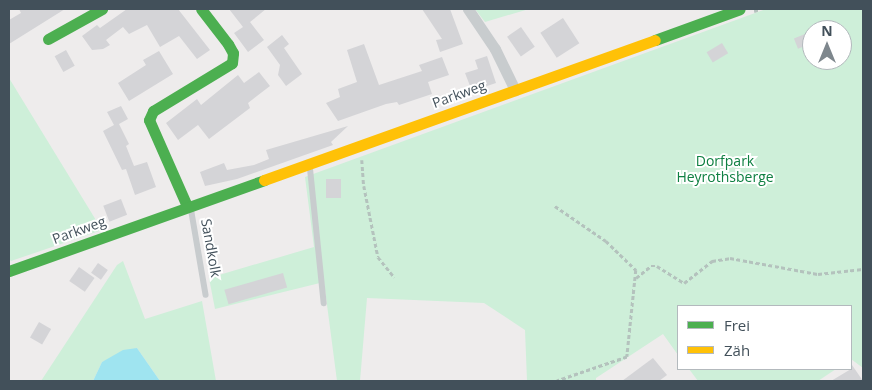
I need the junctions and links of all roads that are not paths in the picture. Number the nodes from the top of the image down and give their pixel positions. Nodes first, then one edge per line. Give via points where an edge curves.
1 (102, 9) edge
2 (201, 9) edge
3 (468, 9) edge
4 (740, 9) edge
5 (48, 39) dead end
6 (515, 90) junction
7 (310, 164) junction
8 (189, 206) junction
9 (9, 271) edge
10 (206, 295) dead end
11 (324, 303) dead end

1 - 5 street
2 - 8 street via 228,44 233,53 232,63 153,111 149,120
3 - 6 street via 495,49
4 - 6 street, Parkweg
6 - 7 street, Parkweg
7 - 8 street, Parkweg
7 - 11 lane
8 - 9 street, Parkweg
8 - 10 lane, Sandkolk

